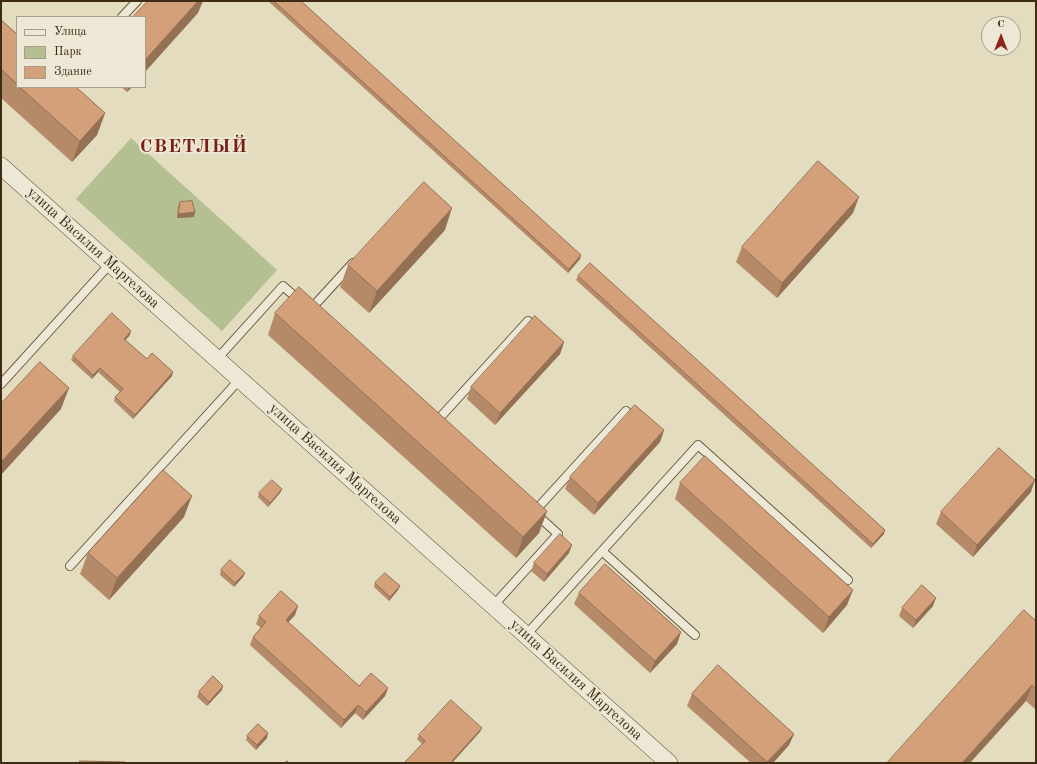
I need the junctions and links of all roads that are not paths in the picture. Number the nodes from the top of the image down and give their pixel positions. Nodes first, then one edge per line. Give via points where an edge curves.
1 (137, 1) edge
2 (123, 16) edge
3 (1, 166) edge
4 (358, 257) edge
5 (110, 264) junction
6 (528, 321) edge
7 (217, 359) junction
8 (240, 379) junction
9 (1, 384) edge
10 (626, 411) dead end
11 (435, 423) edge
12 (602, 551) junction
13 (70, 566) dead end
14 (848, 580) dead end
15 (493, 606) junction
16 (526, 635) junction
17 (695, 635) dead end
18 (669, 763) edge

1 - 2 lane
3 - 5 street, улица Василия Маргелова
4 - 7 lane via 313,312 283,286
5 - 7 street, улица Василия Маргелова
5 - 9 lane
6 - 11 lane
7 - 8 street, улица Василия Маргелова
8 - 13 lane
8 - 15 street, улица Василия Маргелова
10 - 15 lane via 531,510 558,534
12 - 14 lane via 698,445
12 - 16 lane
12 - 17 lane
15 - 16 street, улица Василия Маргелова
16 - 18 street, улица Василия Маргелова

